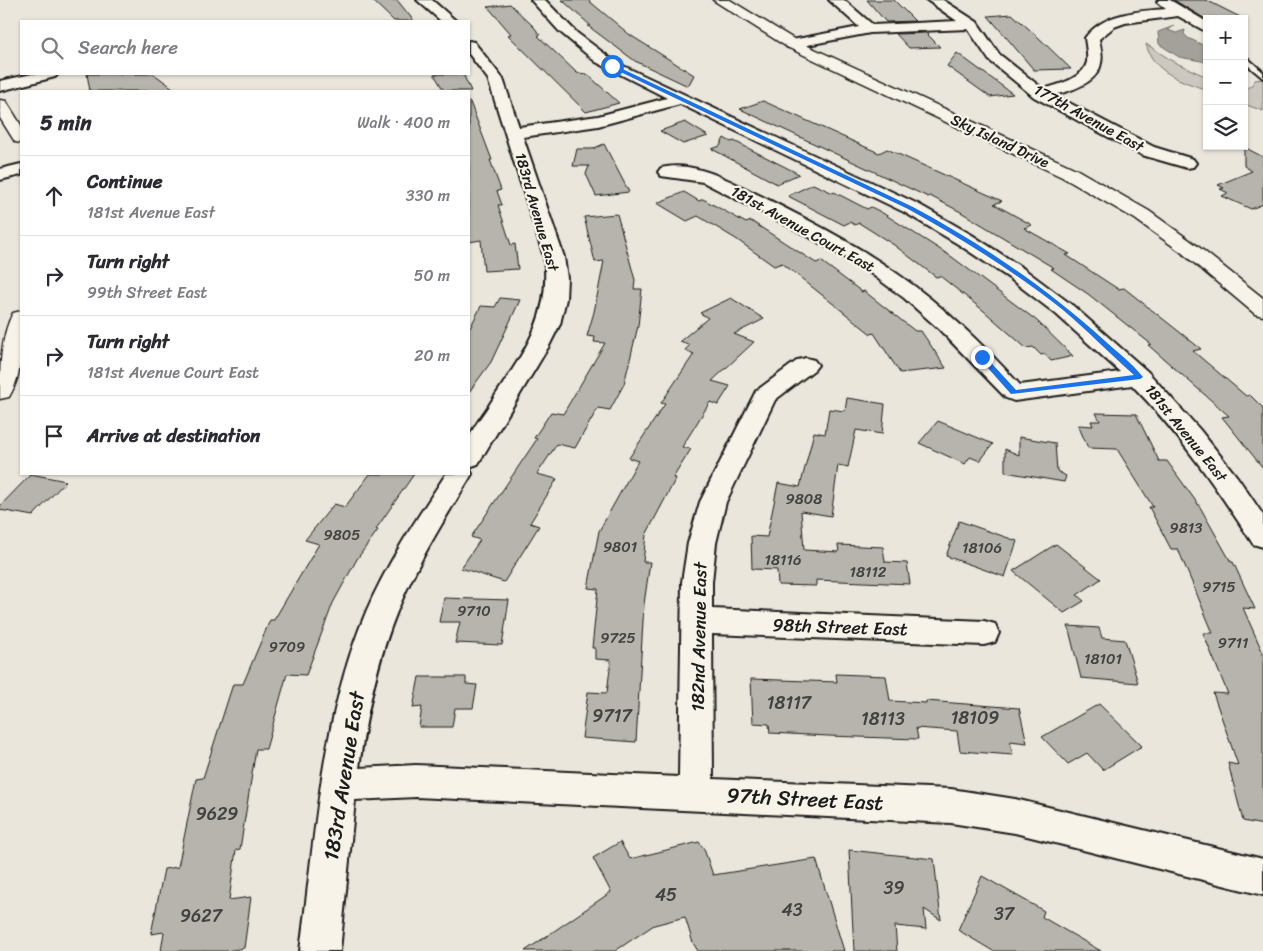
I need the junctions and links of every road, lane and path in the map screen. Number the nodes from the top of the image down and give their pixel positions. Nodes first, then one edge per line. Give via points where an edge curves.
1 (424, 0) edge
2 (538, 0) edge
3 (720, 0) edge
4 (836, 0) edge
5 (934, 0) edge
6 (1162, 0) edge
7 (1178, 12) junction
8 (448, 20) edge
9 (972, 25) junction
10 (1203, 26) edge
11 (870, 29) junction
12 (792, 44) junction
13 (470, 46) edge
14 (1248, 60) edge
15 (46, 75) edge
16 (1263, 76) edge
17 (0, 86) edge
18 (1040, 94) junction
19 (681, 99) junction
20 (1, 109) edge
21 (514, 133) junction
22 (20, 137) edge
23 (1187, 163) dead end
24 (20, 169) edge
25 (667, 172) dead end
26 (0, 175) edge
27 (1263, 309) edge
28 (20, 321) edge
29 (806, 365) dead end
30 (1140, 377) junction
31 (0, 391) edge
32 (470, 456) edge
33 (458, 475) edge
34 (1263, 537) edge
35 (697, 621) junction
36 (984, 633) dead end
37 (340, 785) junction
38 (696, 793) junction
39 (1263, 877) edge
40 (320, 951) edge

1 - 8 street
2 - 19 street, 181st Avenue East via 559,25 597,56
3 - 12 street, Sky Island Drive
4 - 11 street
5 - 9 street, 177th Avenue East
6 - 7 street
7 - 10 street
7 - 18 street via 1123,20 1098,30 1092,38 1093,66 1061,88
9 - 11 street
9 - 18 street, 177th Avenue East via 994,57
11 - 12 street
12 - 27 street, Sky Island Drive via 1068,173 1142,215
13 - 21 street, 183rd Avenue East via 495,79
14 - 16 lane
15 - 17 street
18 - 23 street, 177th Avenue East via 1148,151
19 - 21 street via 613,120
19 - 30 street, 181st Avenue East via 949,229 1028,280
20 - 22 street
21 - 32 street, 183rd Avenue East via 554,257 556,299 538,346
24 - 26 street
25 - 30 street, 181st Avenue Court East via 709,178 867,262 948,324 1014,393
28 - 31 street
29 - 35 street, 182nd Avenue East via 766,396 713,502 702,543
30 - 34 street, 181st Avenue East via 1204,450
33 - 37 street, 183rd Avenue East via 397,577 374,632 347,732
35 - 36 street, 98th Street East
35 - 38 street, 182nd Avenue East
37 - 38 street, 97th Street East via 416,781
37 - 40 street, 183rd Avenue East
38 - 39 street, 97th Street East via 951,806 1015,816

